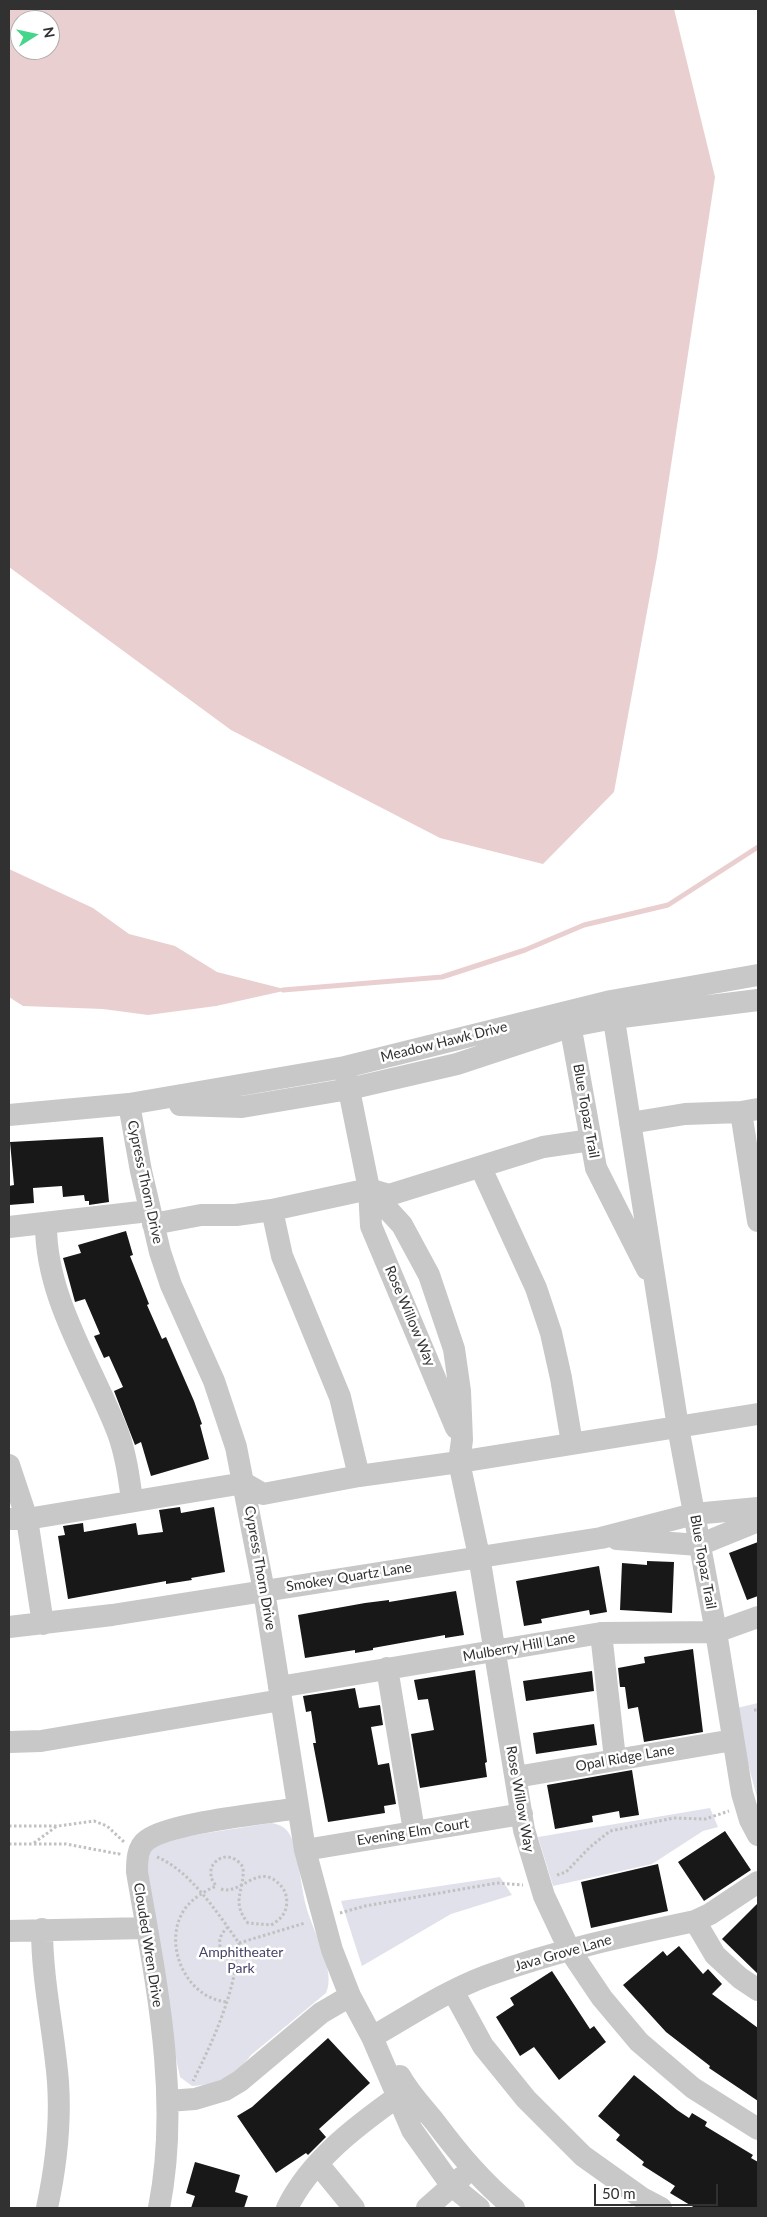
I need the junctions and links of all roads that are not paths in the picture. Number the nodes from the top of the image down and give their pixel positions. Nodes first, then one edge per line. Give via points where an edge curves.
1 (758, 975) edge
2 (758, 1000) edge
3 (612, 1009) junction
4 (569, 1019) junction
5 (345, 1067) junction
6 (349, 1089) junction
7 (129, 1104) junction
8 (749, 1110) edge
9 (9, 1115) edge
10 (630, 1122) junction
11 (591, 1140) junction
12 (481, 1168) junction
13 (370, 1189) junction
14 (272, 1210) junction
15 (151, 1217) junction
16 (758, 1220) edge
17 (46, 1223) junction
18 (9, 1227) edge
19 (656, 1288) junction
20 (758, 1414) edge
21 (678, 1427) junction
22 (572, 1443) junction
23 (460, 1451) junction
24 (9, 1465) edge
25 (359, 1476) junction
26 (244, 1483) junction
27 (132, 1500) junction
28 (758, 1508) edge
29 (694, 1514) junction
30 (18, 1519) edge
31 (758, 1521) edge
32 (601, 1538) junction
33 (699, 1545) junction
34 (478, 1556) junction
35 (264, 1591) junction
36 (758, 1617) edge
37 (44, 1624) junction
38 (9, 1627) edge
39 (716, 1632) junction
40 (601, 1633) junction
41 (494, 1652) junction
42 (387, 1668) junction
43 (280, 1693) junction
44 (733, 1740) junction
45 (9, 1742) edge
46 (615, 1759) junction
47 (516, 1777) junction
48 (298, 1808) junction
49 (522, 1814) junction
50 (414, 1831) junction
51 (758, 1835) edge
52 (305, 1850) junction
53 (758, 1882) edge
54 (695, 1921) junction
55 (146, 1928) junction
56 (42, 1929) junction
57 (9, 1931) edge
58 (569, 1949) junction
59 (758, 1990) edge
60 (454, 1991) junction
61 (350, 1996) junction
62 (372, 2037) junction
63 (397, 2097) junction
64 (168, 2101) junction
65 (758, 2129) edge
66 (318, 2164) junction
67 (472, 2168) junction
68 (452, 2186) junction
69 (47, 2208) edge
70 (159, 2208) edge
71 (287, 2208) edge
72 (354, 2208) edge
73 (427, 2208) edge
74 (479, 2208) edge
75 (514, 2208) edge
76 (661, 2208) edge

1 - 3 street, Meadow Hawk Drive
2 - 3 street, Meadow Hawk Drive
3 - 4 street, Meadow Hawk Drive
3 - 10 street, Blue Topaz Trail
4 - 5 street, Meadow Hawk Drive
4 - 6 street, Meadow Hawk Drive via 457,1064
4 - 11 street, Blue Topaz Trail
5 - 6 street, Rose Willow Way
5 - 7 street, Meadow Hawk Drive
6 - 7 street, Meadow Hawk Drive via 242,1107
6 - 13 street, Rose Willow Way
7 - 9 street, Meadow Hawk Drive
7 - 15 street, Cypress Thorn Drive
8 - 10 street
8 - 16 street
10 - 19 street, Blue Topaz Trail
11 - 12 street via 542,1147
11 - 19 street, Blue Topaz Trail via 596,1168
12 - 13 street via 389,1195
12 - 22 street via 536,1288 551,1333
13 - 14 street
13 - 23 street, Rose Willow Way via 371,1226
13 - 23 street, Rose Willow Way via 402,1225 429,1275 454,1349 460,1391
14 - 15 street via 236,1215
14 - 25 street via 282,1256 340,1397
15 - 17 street
15 - 26 street, Cypress Thorn Drive via 171,1285 211,1373 226,1415
17 - 18 street
17 - 27 street via 52,1278 118,1435
19 - 21 street, Blue Topaz Trail
20 - 21 street
21 - 22 street
21 - 29 street, Blue Topaz Trail
22 - 23 street
23 - 25 street
23 - 34 street, Rose Willow Way
24 - 30 street
25 - 26 street via 263,1494
26 - 27 street
26 - 35 street, Cypress Thorn Drive
27 - 30 street
28 - 29 street, Smokey Quartz Lane
29 - 32 street, Smokey Quartz Lane
29 - 33 street, Blue Topaz Trail
30 - 37 street
31 - 33 street, Smokey Quartz Lane
32 - 33 street, Smokey Quartz Lane
32 - 34 street, Smokey Quartz Lane
33 - 39 street, Blue Topaz Trail
34 - 35 street, Smokey Quartz Lane
34 - 41 street, Rose Willow Way
35 - 37 street, Smokey Quartz Lane
35 - 43 street, Cypress Thorn Drive
36 - 39 street, Mulberry Hill Lane
37 - 38 street, Smokey Quartz Lane
39 - 40 street, Mulberry Hill Lane
39 - 44 street, Blue Topaz Trail
40 - 41 street, Mulberry Hill Lane
40 - 46 street
41 - 42 street, Mulberry Hill Lane
41 - 47 street, Rose Willow Way
42 - 43 street, Mulberry Hill Lane
42 - 50 street
43 - 45 street, Mulberry Hill Lane via 41,1741
43 - 48 street, Cypress Thorn Drive
44 - 46 street, Opal Ridge Lane
44 - 51 street, Blue Topaz Trail via 742,1793
46 - 47 street, Opal Ridge Lane
47 - 49 street, Rose Willow Way
48 - 52 street, Cypress Thorn Drive
48 - 55 street, Clouded Wren Drive via 165,1830 131,1845 138,1854 136,1872
49 - 50 street, Evening Elm Court
49 - 58 street, Rose Willow Way via 538,1881
50 - 52 street, Evening Elm Court
52 - 61 street, Cypress Thorn Drive via 322,1918
53 - 54 street, Java Grove Lane
54 - 58 street, Java Grove Lane
54 - 59 street via 715,1955
55 - 56 street
55 - 64 street, Clouded Wren Drive
56 - 57 street
56 - 69 street via 42,1961 58,2082 56,2161
58 - 60 street, Java Grove Lane via 485,1977
58 - 65 street, Rose Willow Way via 602,1998 639,2042 693,2088
60 - 62 street, Java Grove Lane
60 - 76 street via 483,2046 526,2099 583,2156
61 - 62 street, Cypress Thorn Drive
61 - 64 street via 321,2013 225,2090
62 - 63 street, Cypress Thorn Drive
62 - 67 street, Cypress Thorn Drive via 388,2056 410,2095
63 - 66 street via 352,2129
63 - 68 street, Cypress Thorn Drive via 412,2130
64 - 70 street, Clouded Wren Drive
66 - 71 street
66 - 72 street
67 - 68 street
67 - 75 street, Cypress Thorn Drive
68 - 73 street
68 - 74 street, Cypress Thorn Drive

